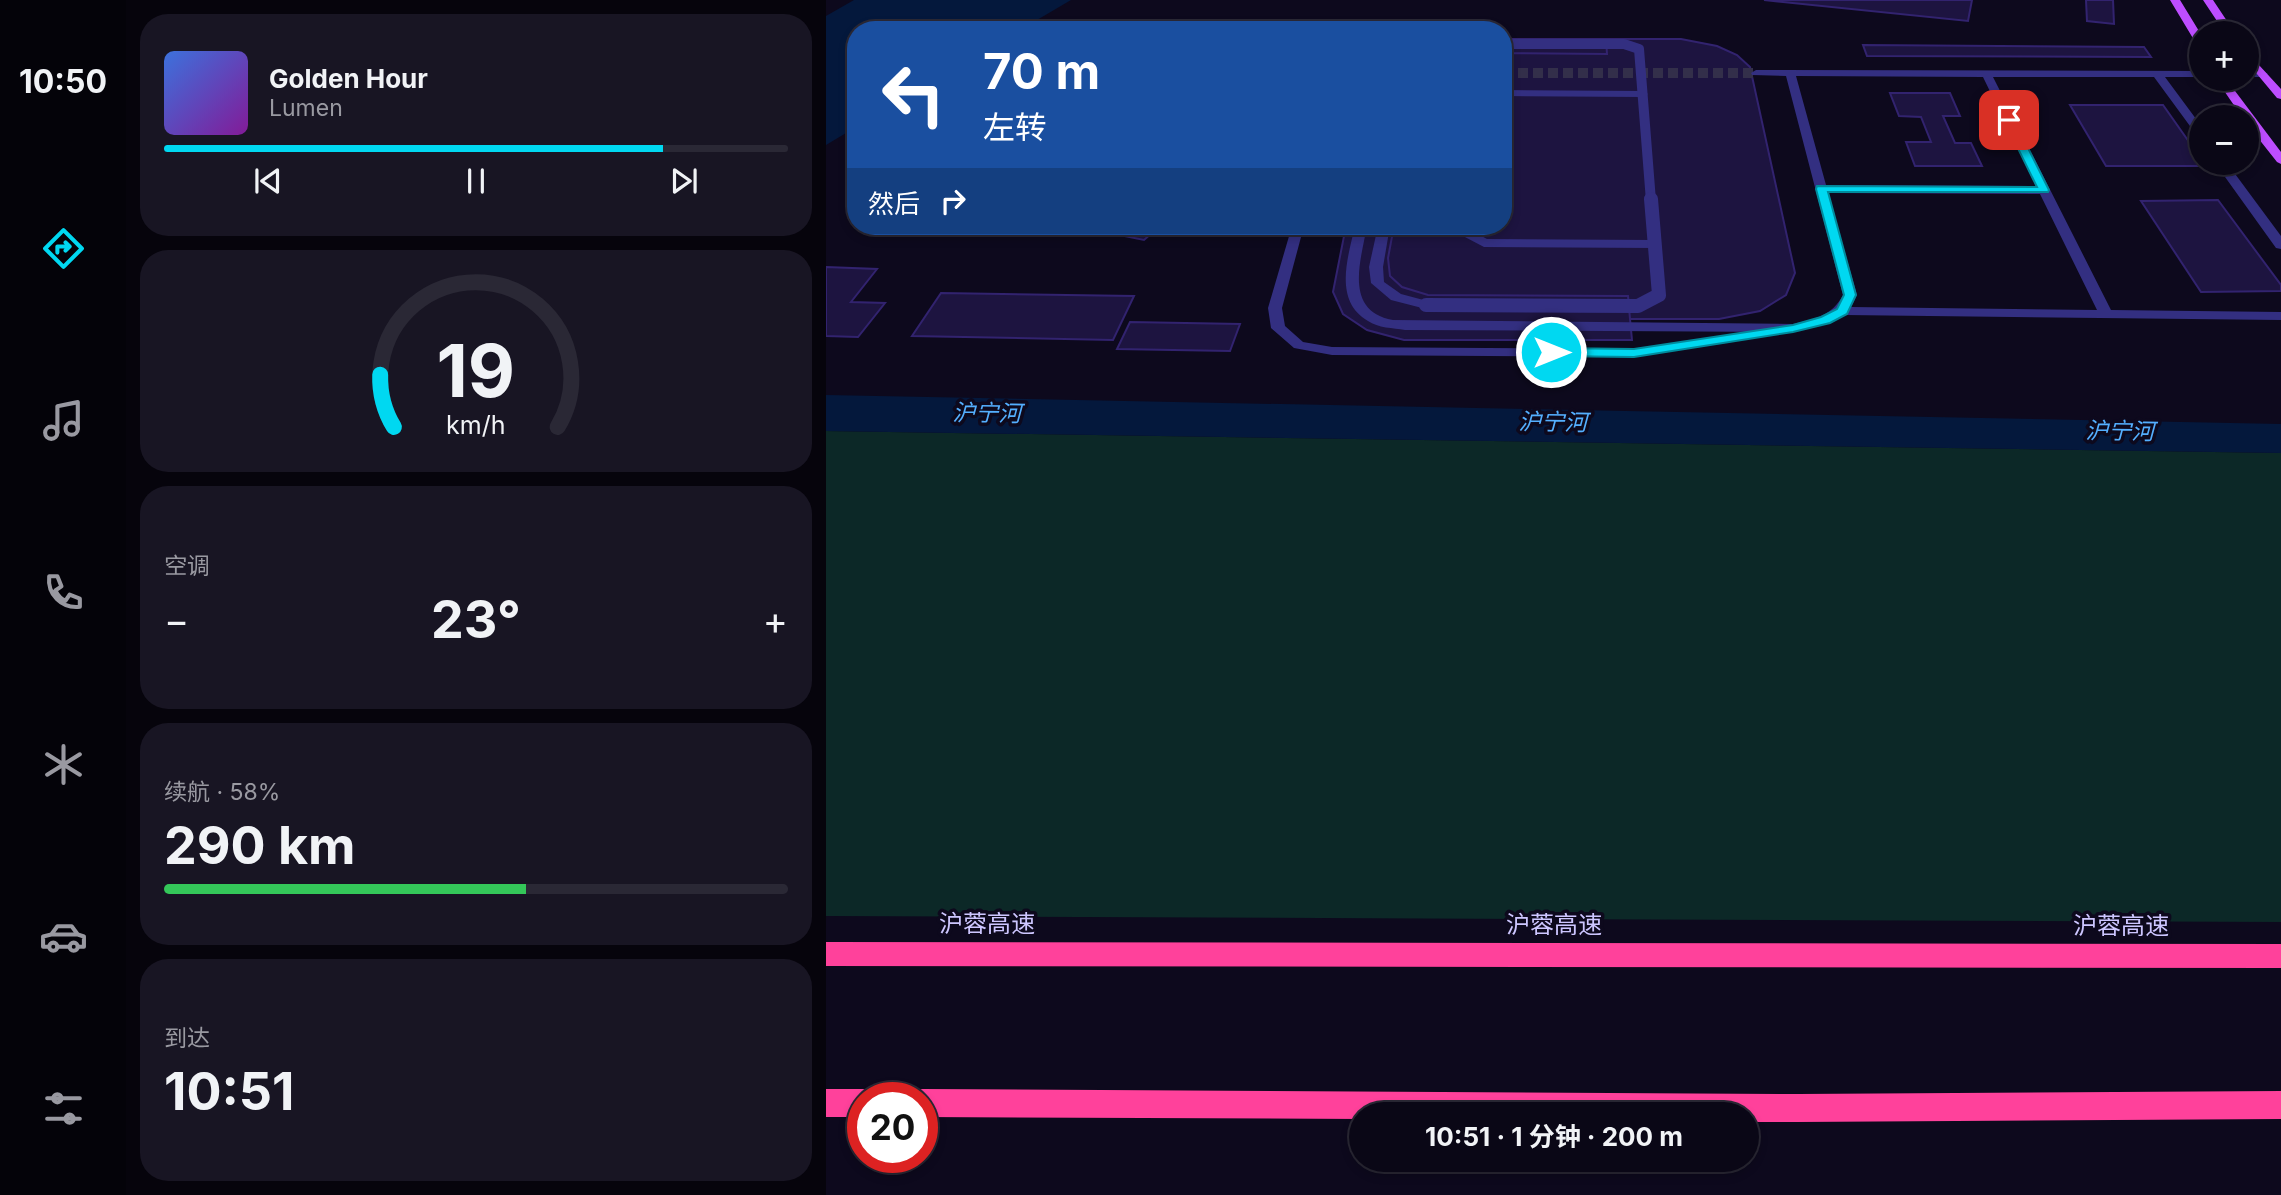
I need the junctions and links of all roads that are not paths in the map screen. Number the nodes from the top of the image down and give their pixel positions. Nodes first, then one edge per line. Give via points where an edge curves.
1 (2175, 0) edge
2 (2208, 0) edge
3 (2222, 21) edge
4 (2189, 23) edge
5 (1512, 44) edge
6 (2259, 69) edge
7 (1756, 73) tunnel mouth
8 (1790, 73) junction
9 (1986, 73) junction
10 (2157, 74) junction
11 (2189, 74) edge
12 (2259, 74) edge
13 (2263, 74) junction
14 (2228, 91) edge
15 (1512, 93) edge
16 (1643, 94) junction
17 (2281, 96) edge
18 (2189, 117) edge
19 (2281, 160) edge
20 (2230, 175) edge
21 (1821, 189) junction
22 (2044, 190) junction
23 (1295, 235) edge
24 (1359, 235) edge
25 (1382, 235) edge
26 (1471, 235) edge
27 (1655, 244) junction
28 (2281, 245) edge
29 (1842, 311) junction
30 (2106, 314) junction
31 (2281, 316) edge
32 (1793, 328) junction
33 (826, 954) edge
34 (2281, 956) edge
35 (826, 1102) edge
36 (847, 1103) edge
37 (938, 1103) edge
38 (2281, 1105) edge

1 - 4 main road
2 - 3 main road
5 - 16 lane, bridge via 1625,44 1639,49
6 - 13 main road
7 - 8 lane
8 - 9 lane
8 - 21 lane
9 - 10 lane
9 - 22 lane
10 - 11 lane
10 - 18 lane
12 - 13 lane
13 - 17 main road
14 - 19 main road
15 - 16 lane
16 - 27 lane, bridge
20 - 28 lane
21 - 22 lane
21 - 29 lane via 1850,295
22 - 30 lane
23 - 32 lane via 1275,308 1278,328 1298,345 1332,351 1634,353
24 - 32 lane via 1350,278 1354,300 1373,318 1405,326
25 - 27 lane, bridge via 1378,283 1396,297 1426,305 1638,306 1659,295
26 - 27 lane via 1484,243
29 - 30 lane
29 - 32 lane
30 - 31 lane
33 - 34 highway, 沪蓉高速
35 - 36 highway
37 - 38 highway via 1784,1108

